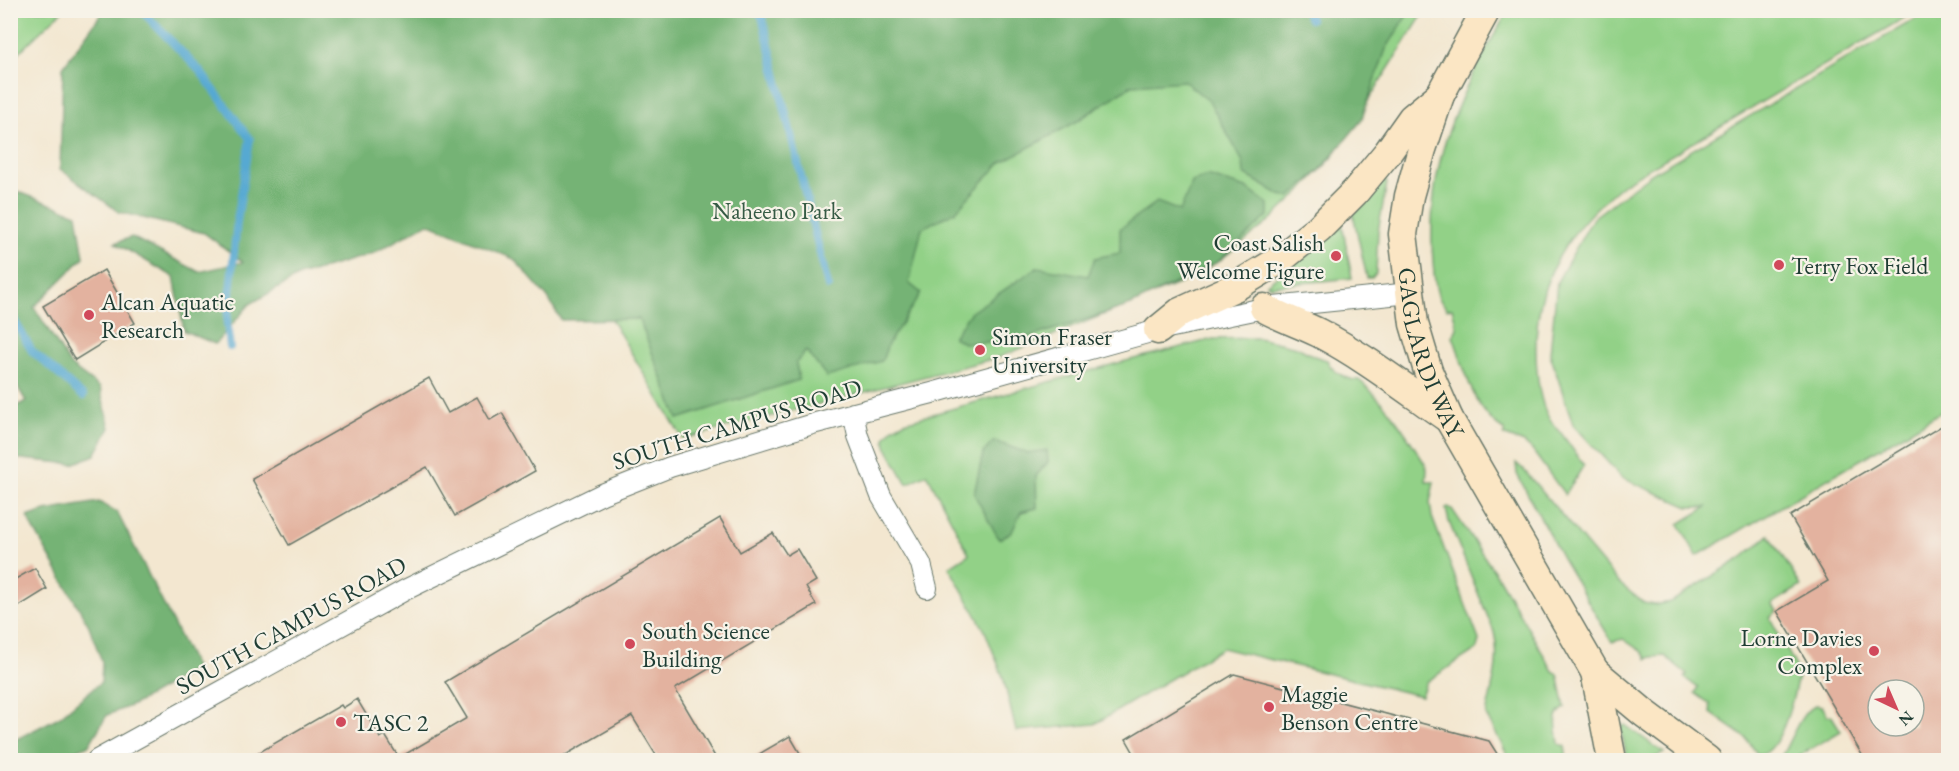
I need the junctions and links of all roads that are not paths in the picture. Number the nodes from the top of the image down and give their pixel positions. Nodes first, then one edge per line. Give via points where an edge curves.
1 (1486, 10) edge
2 (1440, 95) junction
3 (1410, 293) junction
4 (1264, 308) junction
5 (1158, 330) junction
6 (853, 413) junction
7 (1449, 419) junction
8 (927, 588) dead end
9 (1595, 672) junction
10 (98, 760) edge
11 (1612, 760) edge
12 (1707, 760) edge

1 - 2 street, GAGLARDI WAY
2 - 3 street, GAGLARDI WAY via 1409,196 1403,234
2 - 5 street via 1412,118 1355,192 1318,228 1278,261 1235,287 1180,312
3 - 4 street, SOUTH CAMPUS ROAD
3 - 7 street, GAGLARDI WAY via 1414,324 1428,371
4 - 5 street, SOUTH CAMPUS ROAD
4 - 7 street via 1354,354
5 - 6 street, SOUTH CAMPUS ROAD
6 - 8 street via 881,496 921,564
6 - 10 street, SOUTH CAMPUS ROAD via 670,467 602,494 407,589
7 - 9 street, GAGLARDI WAY
9 - 11 street, GAGLARDI WAY
9 - 12 street, GAGLARDI WAY

